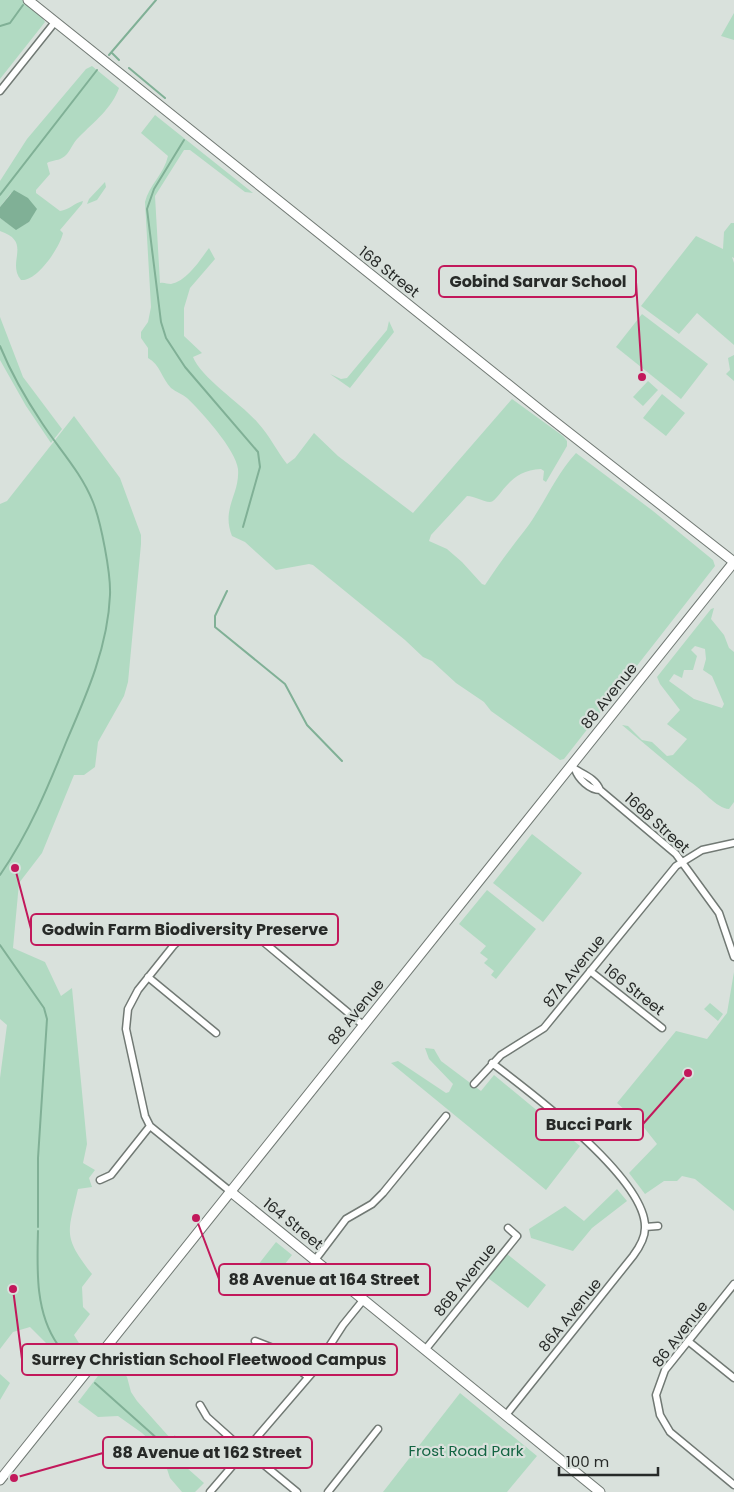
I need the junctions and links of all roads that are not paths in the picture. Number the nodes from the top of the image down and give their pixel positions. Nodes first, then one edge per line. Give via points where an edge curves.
1 (28, 0) edge
2 (55, 22) junction
3 (0, 91) edge
4 (734, 562) edge
5 (575, 769) junction
6 (734, 843) edge
7 (682, 861) junction
8 (734, 957) edge
9 (590, 971) junction
10 (148, 977) junction
11 (363, 1025) junction
12 (662, 1028) dead end
13 (216, 1033) dead end
14 (492, 1063) junction
15 (474, 1084) dead end
16 (446, 1116) dead end
17 (150, 1126) junction
18 (100, 1180) dead end
19 (231, 1192) junction
20 (645, 1226) junction
21 (658, 1226) dead end
22 (508, 1228) dead end
23 (315, 1260) junction
24 (734, 1284) edge
25 (364, 1299) junction
26 (255, 1341) dead end
27 (688, 1341) junction
28 (425, 1350) junction
29 (308, 1377) junction
30 (734, 1378) edge
31 (200, 1405) dead end
32 (506, 1415) junction
33 (378, 1429) dead end
34 (246, 1450) junction
35 (0, 1480) edge
36 (734, 1485) edge
37 (210, 1492) edge
38 (297, 1492) edge
39 (328, 1492) edge
40 (600, 1492) edge

1 - 2 main road, 168 Street
2 - 3 street
2 - 4 main road, 168 Street
4 - 5 main road, 88 Avenue
5 - 7 street, 166B Street via 598,784 600,790 660,838
5 - 11 main road, 88 Avenue
6 - 7 street, 87A Avenue via 706,848
7 - 8 street, 166B Street via 719,913
7 - 9 street, 87A Avenue via 667,875
9 - 12 street, 166 Street
9 - 14 street, 87A Avenue via 544,1028
10 - 11 street via 187,933 201,926 232,924 254,934
10 - 13 street
10 - 17 street, 164 Street via 134,996 126,1030 142,1107
11 - 19 main road, 88 Avenue
14 - 15 street, 87A Avenue
14 - 20 street via 595,1147 635,1197
16 - 23 street via 384,1193 346,1218
17 - 18 street via 111,1174
17 - 19 street, 164 Street
19 - 23 main road, 164 Street
19 - 35 main road, 88 Avenue
20 - 21 street
20 - 32 street, 86A Avenue via 634,1256
22 - 28 street, 86B Avenue via 517,1236
23 - 25 main road, 164 Street
24 - 27 street, 86 Avenue
25 - 28 main road, 164 Street
25 - 29 street
26 - 29 street via 273,1348
27 - 30 street
27 - 36 street, 86 Avenue via 663,1374 658,1387 657,1403 661,1418 670,1432
28 - 32 main road, 164 Street
29 - 34 street
31 - 34 street via 206,1418
32 - 40 main road, 164 Street
33 - 39 street
34 - 37 street
34 - 38 street

